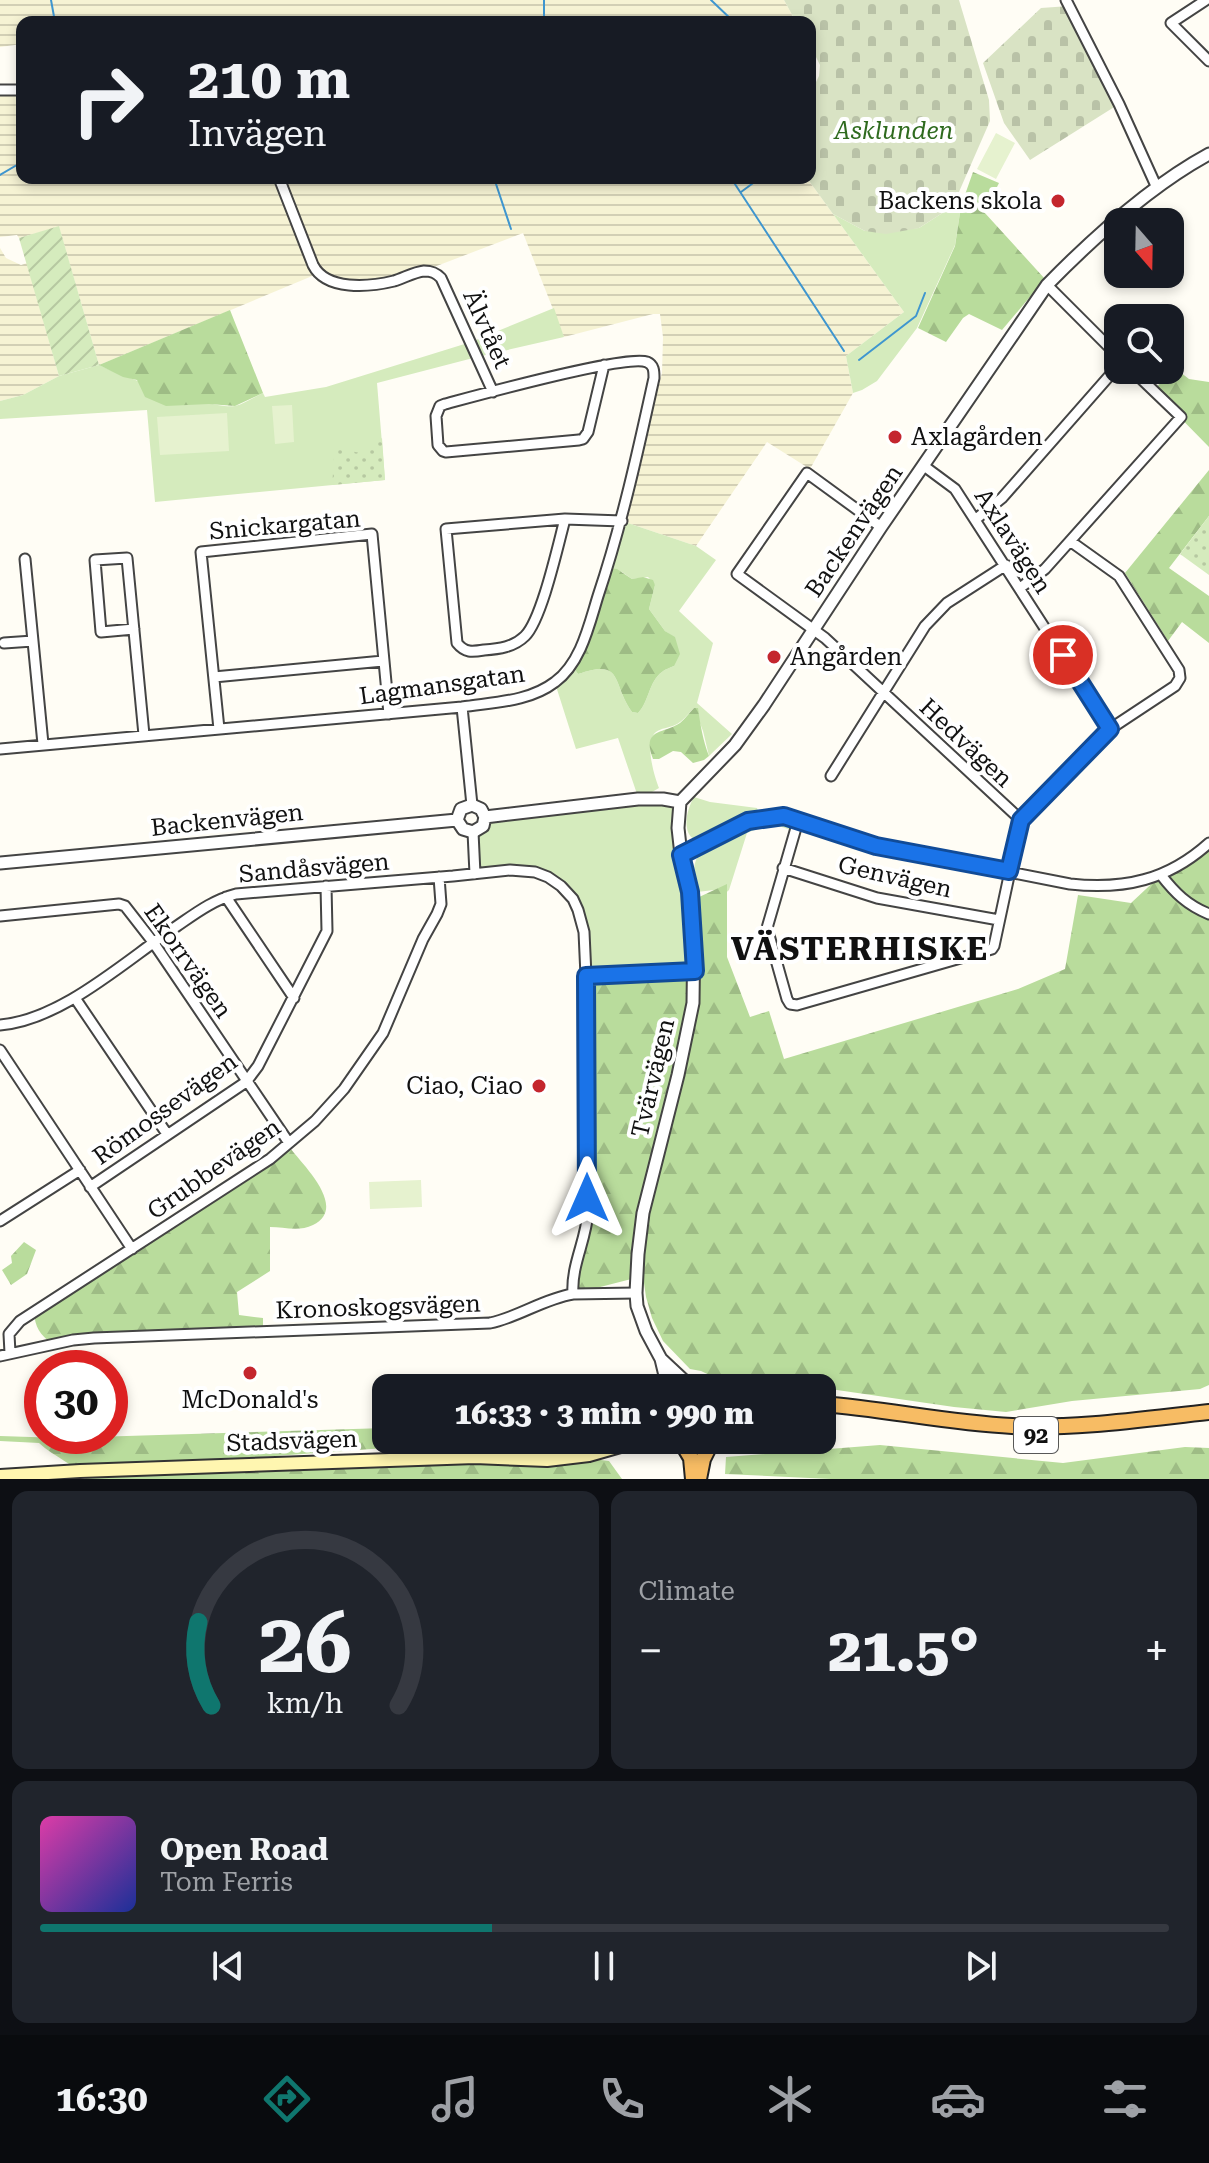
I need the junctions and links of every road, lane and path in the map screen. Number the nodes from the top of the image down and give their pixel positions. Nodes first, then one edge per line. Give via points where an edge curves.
1 (1066, 0) edge
2 (1206, 0) edge
3 (1209, 61) edge
4 (1209, 154) edge
5 (281, 184) edge
6 (1157, 188) junction
7 (1047, 285) junction
8 (1104, 342) edge
9 (604, 365) junction
10 (1104, 382) edge
11 (1147, 384) edge
12 (493, 392) junction
13 (924, 466) junction
14 (565, 519) junction
15 (976, 519) junction
16 (622, 521) junction
17 (881, 527) junction
18 (1070, 541) junction
19 (25, 559) dead end
20 (1006, 565) junction
21 (1020, 588) junction
22 (134, 629) junction
23 (814, 630) junction
24 (33, 641) junction
25 (4, 643) dead end
26 (383, 661) junction
27 (214, 677) junction
28 (882, 693) junction
29 (462, 707) junction
30 (389, 714) junction
31 (219, 729) junction
32 (1110, 729) junction
33 (144, 735) junction
34 (43, 744) junction
35 (0, 749) edge
36 (831, 776) dead end
37 (680, 802) junction
38 (472, 805) junction
39 (485, 817) junction
40 (457, 820) junction
41 (1021, 820) junction
42 (798, 821) junction
43 (473, 832) junction
44 (1209, 843) edge
45 (681, 855) junction
46 (0, 863) edge
47 (783, 868) junction
48 (1009, 871) junction
49 (475, 874) junction
50 (1161, 875) junction
51 (439, 877) junction
52 (326, 886) junction
53 (226, 897) junction
54 (1209, 914) edge
55 (0, 916) edge
56 (999, 920) junction
57 (153, 942) junction
58 (695, 971) junction
59 (586, 976) junction
60 (75, 998) junction
61 (294, 998) junction
62 (0, 1025) edge
63 (0, 1050) edge
64 (246, 1082) junction
65 (167, 1134) junction
66 (289, 1143) junction
67 (80, 1170) junction
68 (90, 1187) junction
69 (2, 1217) edge
70 (132, 1249) junction
71 (636, 1293) junction
72 (573, 1294) junction
73 (5, 1355) edge
74 (661, 1359) junction
75 (665, 1374) edge
76 (677, 1374) edge
77 (836, 1405) edge
78 (1209, 1412) edge
79 (836, 1415) edge
80 (1209, 1420) edge
81 (592, 1454) edge
82 (688, 1454) edge
83 (706, 1454) edge
84 (0, 1476) edge
85 (696, 1479) edge

1 - 6 street
2 - 3 street via 1171,23
4 - 6 street, Backenvägen
5 - 12 street, Älvtået via 317,274 346,284 372,285 421,271 436,273
6 - 7 street, Backenvägen
7 - 8 street
7 - 13 street, Backenvägen
9 - 12 street
9 - 12 street via 583,439 443,451 436,416 440,406
9 - 16 street, Lagmansgatan via 642,361 653,368
10 - 15 street via 1002,498
11 - 18 street via 1181,417
13 - 15 street, Axlavägen via 953,486
13 - 17 street, Backenvägen
14 - 14 street via 536,620 525,636 497,649 463,650 457,643 446,529
14 - 16 street
15 - 20 street, Axlavägen
16 - 29 street, Lagmansgatan via 583,643 563,675 520,699
17 - 23 street, Backenvägen
17 - 23 street, Hedvägen via 807,473 737,574
18 - 21 street
18 - 32 street via 1119,576 1180,674 1175,686
19 - 24 street
20 - 21 street, Axlavägen
20 - 28 street via 939,610
21 - 32 street, Axlavägen
22 - 22 street via 127,558 95,560 101,632
22 - 33 street
23 - 28 street, Hedvägen
23 - 37 street, Backenvägen via 735,745
24 - 25 street
24 - 34 street
26 - 27 street
26 - 27 street, Snickargatan via 372,534 201,552
26 - 30 street, Snickargatan
27 - 31 street, Snickargatan
28 - 36 street
28 - 41 street, Hedvägen
29 - 30 street, Lagmansgatan
29 - 38 street
30 - 31 street, Lagmansgatan
31 - 33 street, Lagmansgatan
32 - 41 street
33 - 34 street, Lagmansgatan
34 - 35 street, Lagmansgatan
37 - 39 street via 638,799
37 - 45 street, Tvärvägen
38 - 39 street
38 - 40 street via 461,809
39 - 43 street via 483,826
40 - 43 street
40 - 46 street, Backenvägen
41 - 48 street
42 - 45 street via 784,816 748,821
42 - 47 street
42 - 48 street via 876,846
43 - 49 street
44 - 50 street
45 - 58 street, Tvärvägen via 690,892
47 - 56 street, Genvägen via 877,898
47 - 56 street via 767,928 787,999 794,1005 988,952
48 - 50 street via 1099,886
48 - 56 street
49 - 51 street, Sandåsvägen
49 - 59 street via 529,871 561,886 581,920
50 - 54 street via 1178,897
51 - 52 street, Sandåsvägen
51 - 66 street, Grubbevägen via 441,904 383,1033 344,1089
52 - 53 street, Sandåsvägen
52 - 61 street, Römossevägen via 328,929
53 - 57 street, Sandåsvägen
53 - 61 street
55 - 57 street, Ekorrvägen via 119,904
57 - 60 street, Sandåsvägen
57 - 64 street, Ekorrvägen
58 - 59 street
58 - 71 street, Tvärvägen via 686,1040 643,1213
59 - 72 street via 588,1212
60 - 62 street, Sandåsvägen via 37,1016
60 - 65 street
61 - 64 street, Römossevägen
63 - 67 street
64 - 65 street, Römossevägen
64 - 66 street, Ekorrvägen
65 - 68 street, Römossevägen
66 - 70 street, Grubbevägen
67 - 68 street
67 - 69 street
68 - 70 street
70 - 73 street, Grubbevägen via 14,1326
71 - 72 street, Kronoskogsvägen
71 - 74 street, Tvärvägen via 646,1331
72 - 73 street, Kronoskogsvägen via 490,1323 94,1338
74 - 75 street, Tvärvägen
74 - 76 street, Tvärvägen
77 - 78 highway, 92 via 1017,1426
79 - 80 highway, 92 via 1020,1435
81 - 84 main road, Stadsvägen via 547,1460 475,1457
82 - 85 highway
83 - 85 highway

